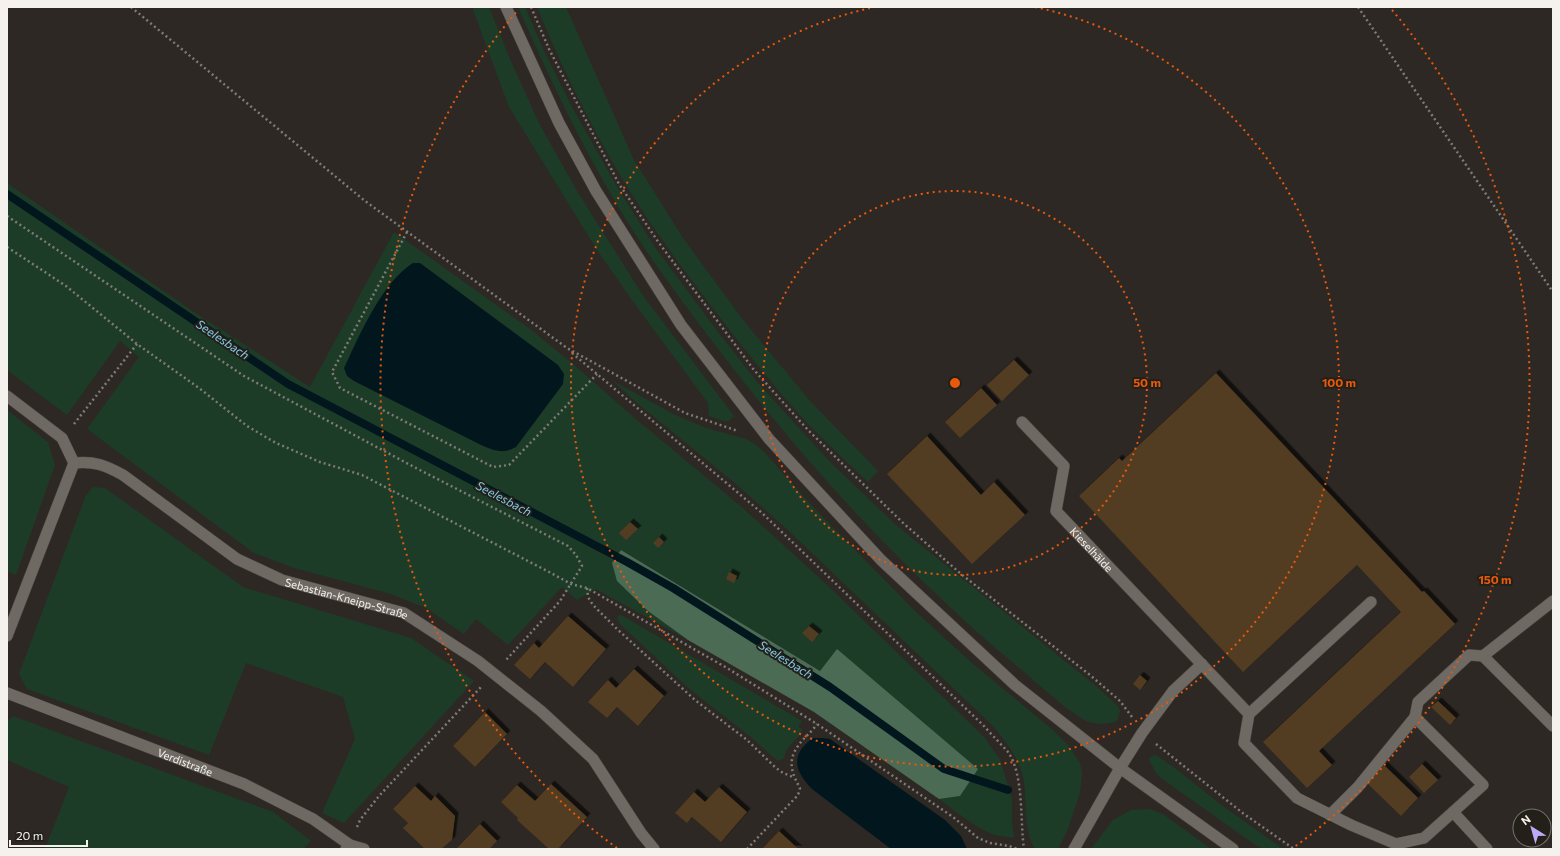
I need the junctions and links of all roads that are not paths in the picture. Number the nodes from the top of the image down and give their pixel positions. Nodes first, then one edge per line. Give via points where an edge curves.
1 (506, 7) edge
2 (7, 396) edge
3 (1022, 422) dead end
4 (74, 463) junction
5 (1553, 601) edge
6 (1372, 602) dead end
7 (7, 636) edge
8 (1483, 656) junction
9 (1202, 664) junction
10 (7, 693) edge
11 (1249, 714) junction
12 (1415, 717) junction
13 (1553, 726) edge
14 (1120, 768) junction
15 (1452, 812) junction
16 (1330, 815) junction
17 (348, 847) edge
18 (364, 849) edge
19 (654, 849) edge
20 (1074, 849) edge
21 (1233, 849) edge
22 (1487, 849) edge

1 - 14 street via 559,123 596,191 681,325 769,439 881,560 1015,685
2 - 4 street via 62,438
3 - 9 street, Kieselhälde via 1064,466 1056,511
4 - 7 street
4 - 19 street, Sebastian-Kneipp-Straße via 103,465 123,475 237,558 282,580 404,613 478,661 542,711 593,759
5 - 8 street
6 - 11 street
8 - 12 street via 1469,655 1418,702
8 - 13 street
9 - 11 street, Kieselhälde
9 - 14 street via 1173,691
10 - 17 street, Verdistraße via 244,784 313,819
11 - 16 street via 1244,743 1297,798
12 - 15 street via 1483,785
12 - 16 street via 1358,787
14 - 20 street
14 - 21 street
15 - 16 street via 1424,838 1396,844
15 - 22 street
17 - 18 street, Verdistraße

